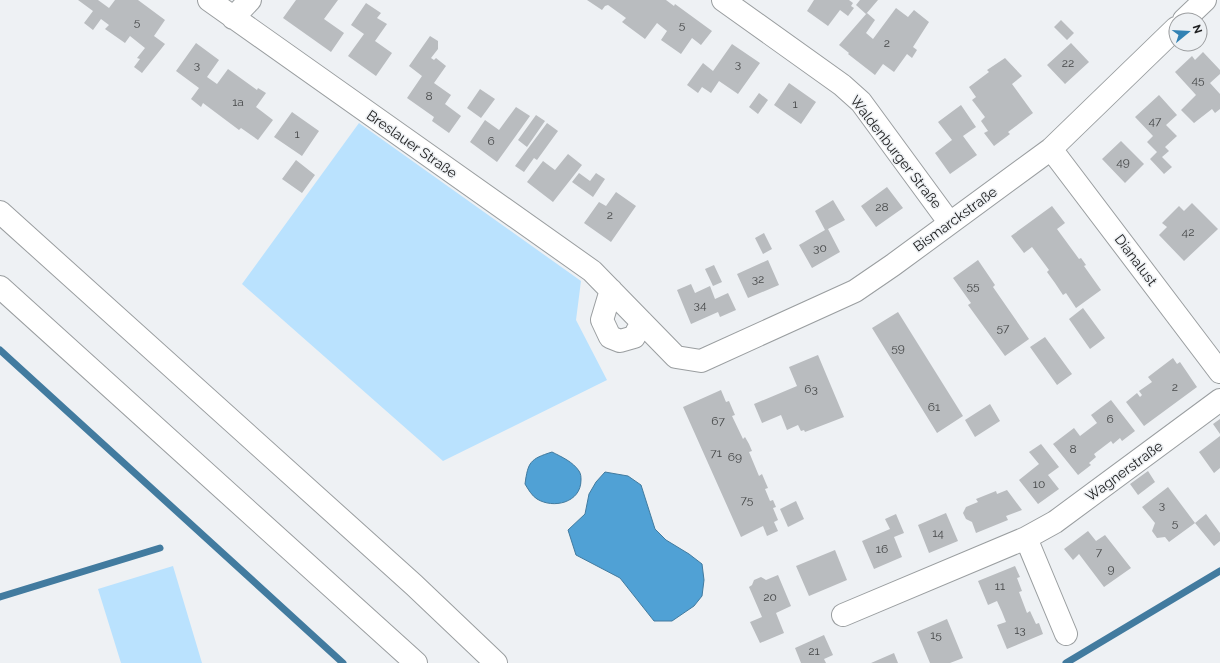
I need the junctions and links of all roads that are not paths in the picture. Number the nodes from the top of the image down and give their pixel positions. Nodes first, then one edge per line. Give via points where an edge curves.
1 (209, 0) edge
2 (250, 0) edge
3 (723, 0) edge
4 (1205, 0) edge
5 (1192, 12) edge
6 (233, 18) junction
7 (1168, 36) edge
8 (1051, 149) junction
9 (0, 212) edge
10 (949, 222) junction
11 (0, 286) edge
12 (611, 290) junction
13 (642, 322) junction
14 (701, 361) joint
15 (1220, 372) edge
16 (1220, 400) edge
17 (1026, 538) junction
18 (843, 615) dead end
19 (1066, 634) dead end
20 (416, 663) edge
21 (496, 663) edge

1 - 6 main road, Breslauer Straße
2 - 6 main road
3 - 10 main road, Waldenburger Straße via 842,85 861,102
4 - 5 main road
6 - 12 main road, Breslauer Straße via 592,271
7 - 8 main road, Bismarckstraße
8 - 10 main road, Bismarckstraße
8 - 15 main road, Dianalust
9 - 21 main road via 408,580
10 - 14 main road, Bismarckstraße via 855,291
11 - 20 main road
12 - 13 main road, Breslauer Straße
12 - 13 main road via 602,320 610,337 620,341 634,337
13 - 14 main road, Breslauer Straße via 676,357
16 - 17 main road, Wagnerstraße via 1055,522
17 - 18 main road, Wagnerstraße
17 - 19 main road

